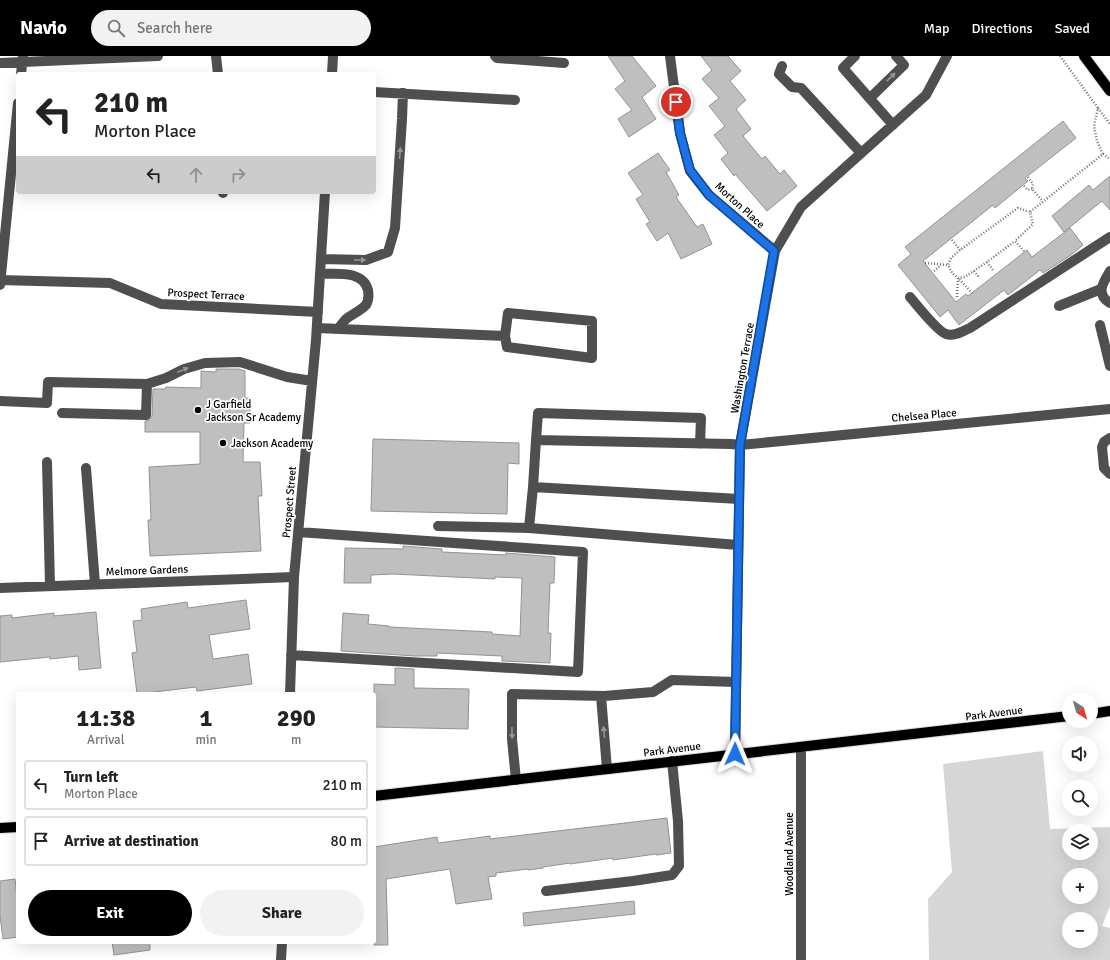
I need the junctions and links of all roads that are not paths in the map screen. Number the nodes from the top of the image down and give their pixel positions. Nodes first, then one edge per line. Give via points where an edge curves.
1 (158, 56) edge
2 (216, 56) edge
3 (333, 56) edge
4 (495, 56) edge
5 (670, 56) edge
6 (855, 56) edge
7 (896, 56) edge
8 (947, 56) edge
9 (1084, 56) edge
10 (22, 59) edge
11 (0, 63) edge
12 (564, 63) dead end
13 (782, 66) dead end
14 (21, 72) edge
15 (218, 72) edge
16 (332, 72) edge
17 (1110, 91) edge
18 (376, 92) edge
19 (403, 93) junction
20 (870, 98) junction
21 (515, 100) dead end
22 (16, 123) edge
23 (893, 125) junction
24 (861, 153) junction
25 (325, 194) edge
26 (1110, 237) edge
27 (774, 251) junction
28 (321, 259) junction
29 (1110, 271) edge
30 (320, 274) junction
31 (0, 282) edge
32 (1101, 289) junction
33 (910, 297) dead end
34 (1110, 303) edge
35 (1059, 306) dead end
36 (318, 312) junction
37 (1100, 324) dead end
38 (317, 328) junction
39 (338, 329) junction
40 (505, 336) junction
41 (1110, 366) edge
42 (312, 381) junction
43 (147, 384) junction
44 (0, 401) edge
45 (1110, 410) edge
46 (62, 413) dead end
47 (1110, 438) edge
48 (536, 440) junction
49 (700, 444) junction
50 (740, 445) junction
51 (46, 462) dead end
52 (86, 468) dead end
53 (1110, 474) edge
54 (533, 487) junction
55 (739, 499) junction
56 (438, 526) dead end
57 (529, 528) junction
58 (298, 532) junction
59 (733, 545) junction
60 (294, 577) junction
61 (94, 584) junction
62 (50, 586) junction
63 (0, 588) edge
64 (291, 655) junction
65 (736, 682) junction
66 (290, 692) edge
67 (601, 696) junction
68 (1110, 711) edge
69 (1098, 713) edge
70 (1062, 717) edge
71 (801, 748) junction
72 (735, 754) junction
73 (672, 761) junction
74 (607, 769) junction
75 (516, 780) junction
76 (376, 796) edge
77 (16, 827) edge
78 (0, 828) edge
79 (546, 891) dead end
80 (282, 944) edge
81 (281, 960) edge
82 (802, 960) edge

1 - 10 street
2 - 15 street
3 - 16 street
4 - 12 street
5 - 27 street, Morton Place via 680,133 690,170 709,195
6 - 20 street via 843,68
20 -> 7 street via 904,65
8 - 23 street, Washington Terrace via 926,95
9 - 17 main road
10 - 11 street
10 - 14 street
13 - 24 street via 779,74 792,87 801,88
18 - 19 street
19 - 21 street
28 -> 19 street via 366,260 388,252 395,228
20 - 23 street
22 - 31 street
23 - 24 street, Washington Terrace
24 - 27 street, Washington Terrace via 801,208
25 - 28 street, Prospect Street
26 - 33 street via 970,328 954,334 946,334 939,330
27 - 50 street, Washington Terrace
28 - 30 street, Prospect Street
29 - 32 street
30 - 36 street, Prospect Street
30 - 39 street via 346,274 358,277 367,285 367,304
31 - 36 street, Prospect Terrace via 110,283 161,304
32 - 34 street via 1104,299
32 - 35 street
36 - 38 street, Prospect Street
37 - 41 street
38 - 39 street
38 - 42 street, Prospect Street
39 - 40 street
40 - 40 street via 507,347 592,358 592,321 508,312
43 -> 42 street via 205,363 233,362
42 - 58 street, Prospect Street
43 - 44 street via 48,382 47,403
43 - 46 street via 146,415
45 - 50 street, Chelsea Place
47 - 53 street via 1102,447 1104,468
48 - 49 street, Chelsea Place
48 - 49 street via 538,413 585,414 701,418
48 - 54 street
49 - 50 street, Chelsea Place
50 - 55 street, Washington Terrace
51 - 62 street
52 - 61 street
54 - 55 street
54 - 57 street
55 - 59 street, Washington Terrace
56 - 57 street
57 - 59 street
58 - 60 street, Prospect Street
58 - 64 street via 583,552 578,672
59 - 65 street, Washington Terrace
60 - 61 street, Melmore Gardens
60 - 64 street, Prospect Street
61 - 62 street, Melmore Gardens
62 - 63 street, Melmore Gardens
64 - 66 street, Prospect Street
65 - 67 street via 672,680 653,692
65 - 72 street, Washington Terrace
74 -> 67 street
67 -> 75 street via 512,694 512,739
68 - 69 main road
70 - 71 main road, Park Avenue
71 - 72 main road, Park Avenue
71 - 82 street, Woodland Avenue
72 - 73 main road, Park Avenue
73 - 74 main road, Park Avenue
73 - 79 street via 678,813 679,866 672,875
74 - 75 main road, Park Avenue
75 - 76 main road, Park Avenue
77 - 78 main road
80 - 81 street

